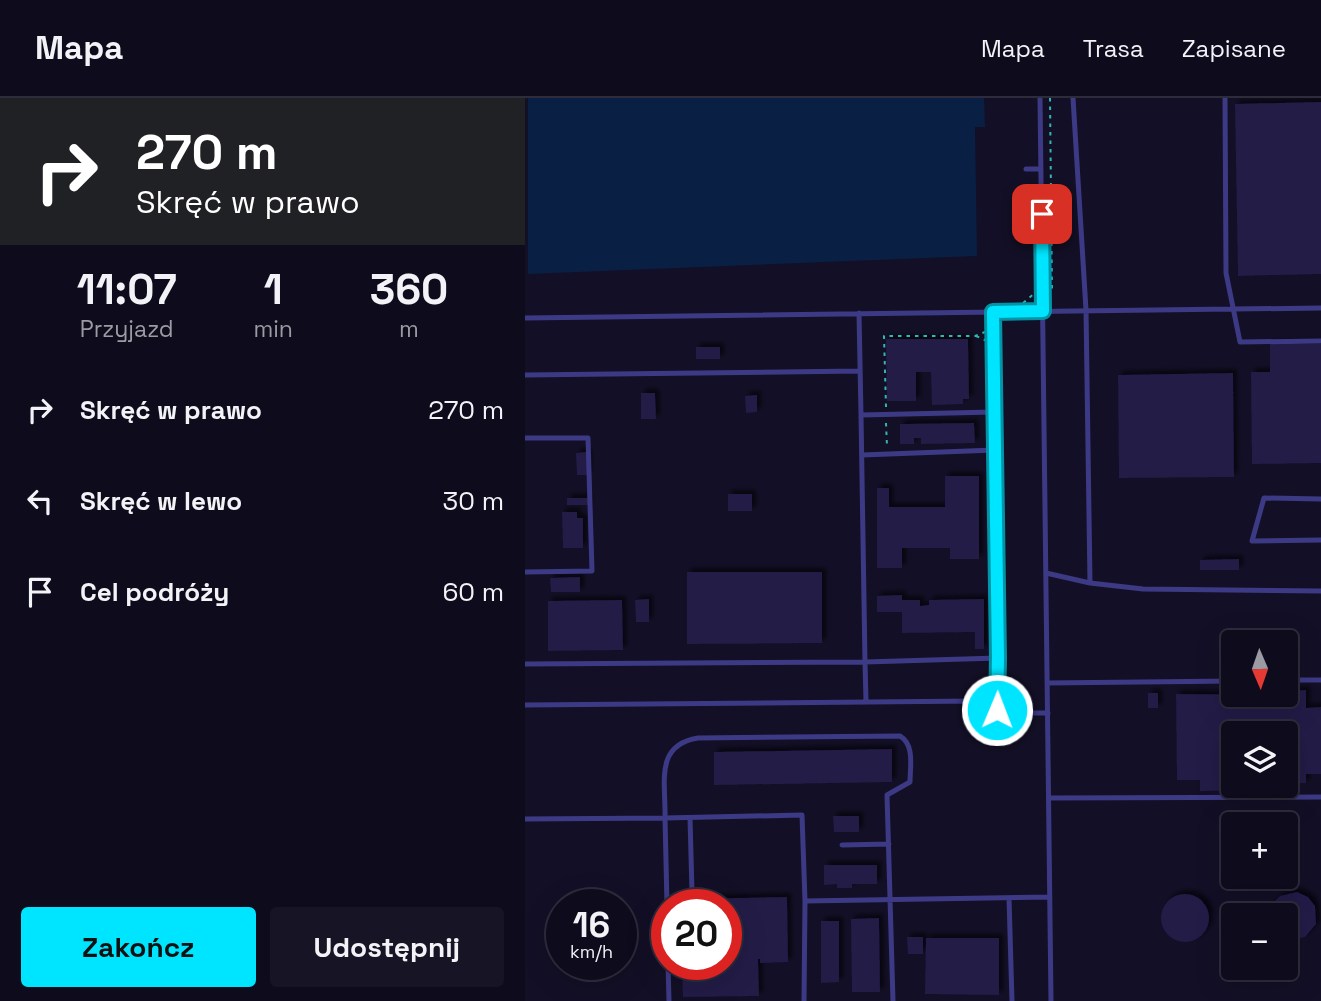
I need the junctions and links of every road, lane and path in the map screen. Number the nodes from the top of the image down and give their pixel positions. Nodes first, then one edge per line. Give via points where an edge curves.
1 (1041, 98) edge
2 (1050, 98) edge
3 (1073, 98) edge
4 (1225, 98) edge
5 (1026, 169) dead end
6 (1041, 169) junction
7 (1028, 240) dead end
8 (1042, 240) junction
9 (1043, 292) junction
10 (1321, 308) edge
11 (1234, 309) junction
12 (1086, 310) junction
13 (1022, 311) junction
14 (1043, 311) junction
15 (993, 312) junction
16 (859, 313) junction
17 (525, 318) edge
18 (993, 328) junction
19 (975, 336) junction
20 (1321, 341) edge
21 (993, 344) junction
22 (860, 371) junction
23 (525, 375) edge
24 (994, 412) junction
25 (886, 414) junction
26 (861, 415) junction
27 (525, 438) edge
28 (995, 450) junction
29 (862, 454) junction
30 (887, 454) junction
31 (1321, 499) edge
32 (1321, 540) edge
33 (525, 572) edge
34 (1046, 573) junction
35 (1090, 583) junction
36 (1321, 591) edge
37 (998, 658) junction
38 (865, 662) junction
39 (525, 664) edge
40 (1299, 680) edge
41 (1321, 680) edge
42 (1221, 681) edge
43 (1048, 683) junction
44 (866, 702) junction
45 (525, 705) edge
46 (997, 710) junction
47 (1048, 713) junction
48 (1321, 797) edge
49 (1049, 798) junction
50 (665, 818) junction
51 (690, 818) junction
52 (525, 819) edge
53 (889, 844) junction
54 (842, 845) dead end
55 (667, 889) edge
56 (692, 889) edge
57 (1050, 897) junction
58 (1009, 898) junction
59 (891, 900) junction
60 (805, 901) junction
61 (668, 980) edge
62 (669, 1001) edge
63 (804, 1001) edge
64 (893, 1001) edge
65 (1011, 1001) edge
66 (1051, 1001) edge

1 - 6 lane
2 - 9 path via 1052,291
3 - 12 lane
4 - 11 lane via 1226,273
5 - 6 lane
6 - 8 lane
7 - 8 lane
8 - 9 lane
9 - 13 path via 1028,298
9 - 14 lane
10 - 11 lane
11 - 12 lane
11 - 20 lane via 1240,342
12 - 14 lane
12 - 35 lane
13 - 14 lane
13 - 15 lane
14 - 34 lane
15 - 16 lane
15 - 18 lane
16 - 17 lane
16 - 22 lane
18 - 19 path
18 - 21 lane
19 - 21 path
19 - 25 path via 884,337
21 - 24 lane
22 - 23 lane
22 - 26 lane
24 - 25 lane
24 - 28 lane
25 - 26 lane
25 - 30 path
26 - 29 lane
27 - 33 lane via 588,438 592,571
28 - 30 lane
28 - 37 lane
29 - 30 lane
29 - 38 lane
31 - 32 lane via 1264,498 1252,541
34 - 35 lane
34 - 43 lane
35 - 36 lane via 1143,589
37 - 38 lane
37 - 46 lane
38 - 39 lane
38 - 44 lane
40 - 41 lane
42 - 43 lane
43 - 47 lane
44 - 45 lane
44 - 46 lane via 976,701
46 - 47 lane
47 - 49 lane
48 - 49 lane
49 - 57 lane
50 - 51 lane
50 - 52 lane
50 - 53 lane via 666,761 678,744 688,740 899,736 910,749 910,782 887,796
50 - 55 lane
51 - 56 lane
51 - 60 lane via 802,815
53 - 54 lane
53 - 59 lane
57 - 58 lane
57 - 66 lane
58 - 59 lane
58 - 65 lane
59 - 60 lane
59 - 64 lane
60 - 63 lane
61 - 62 lane

